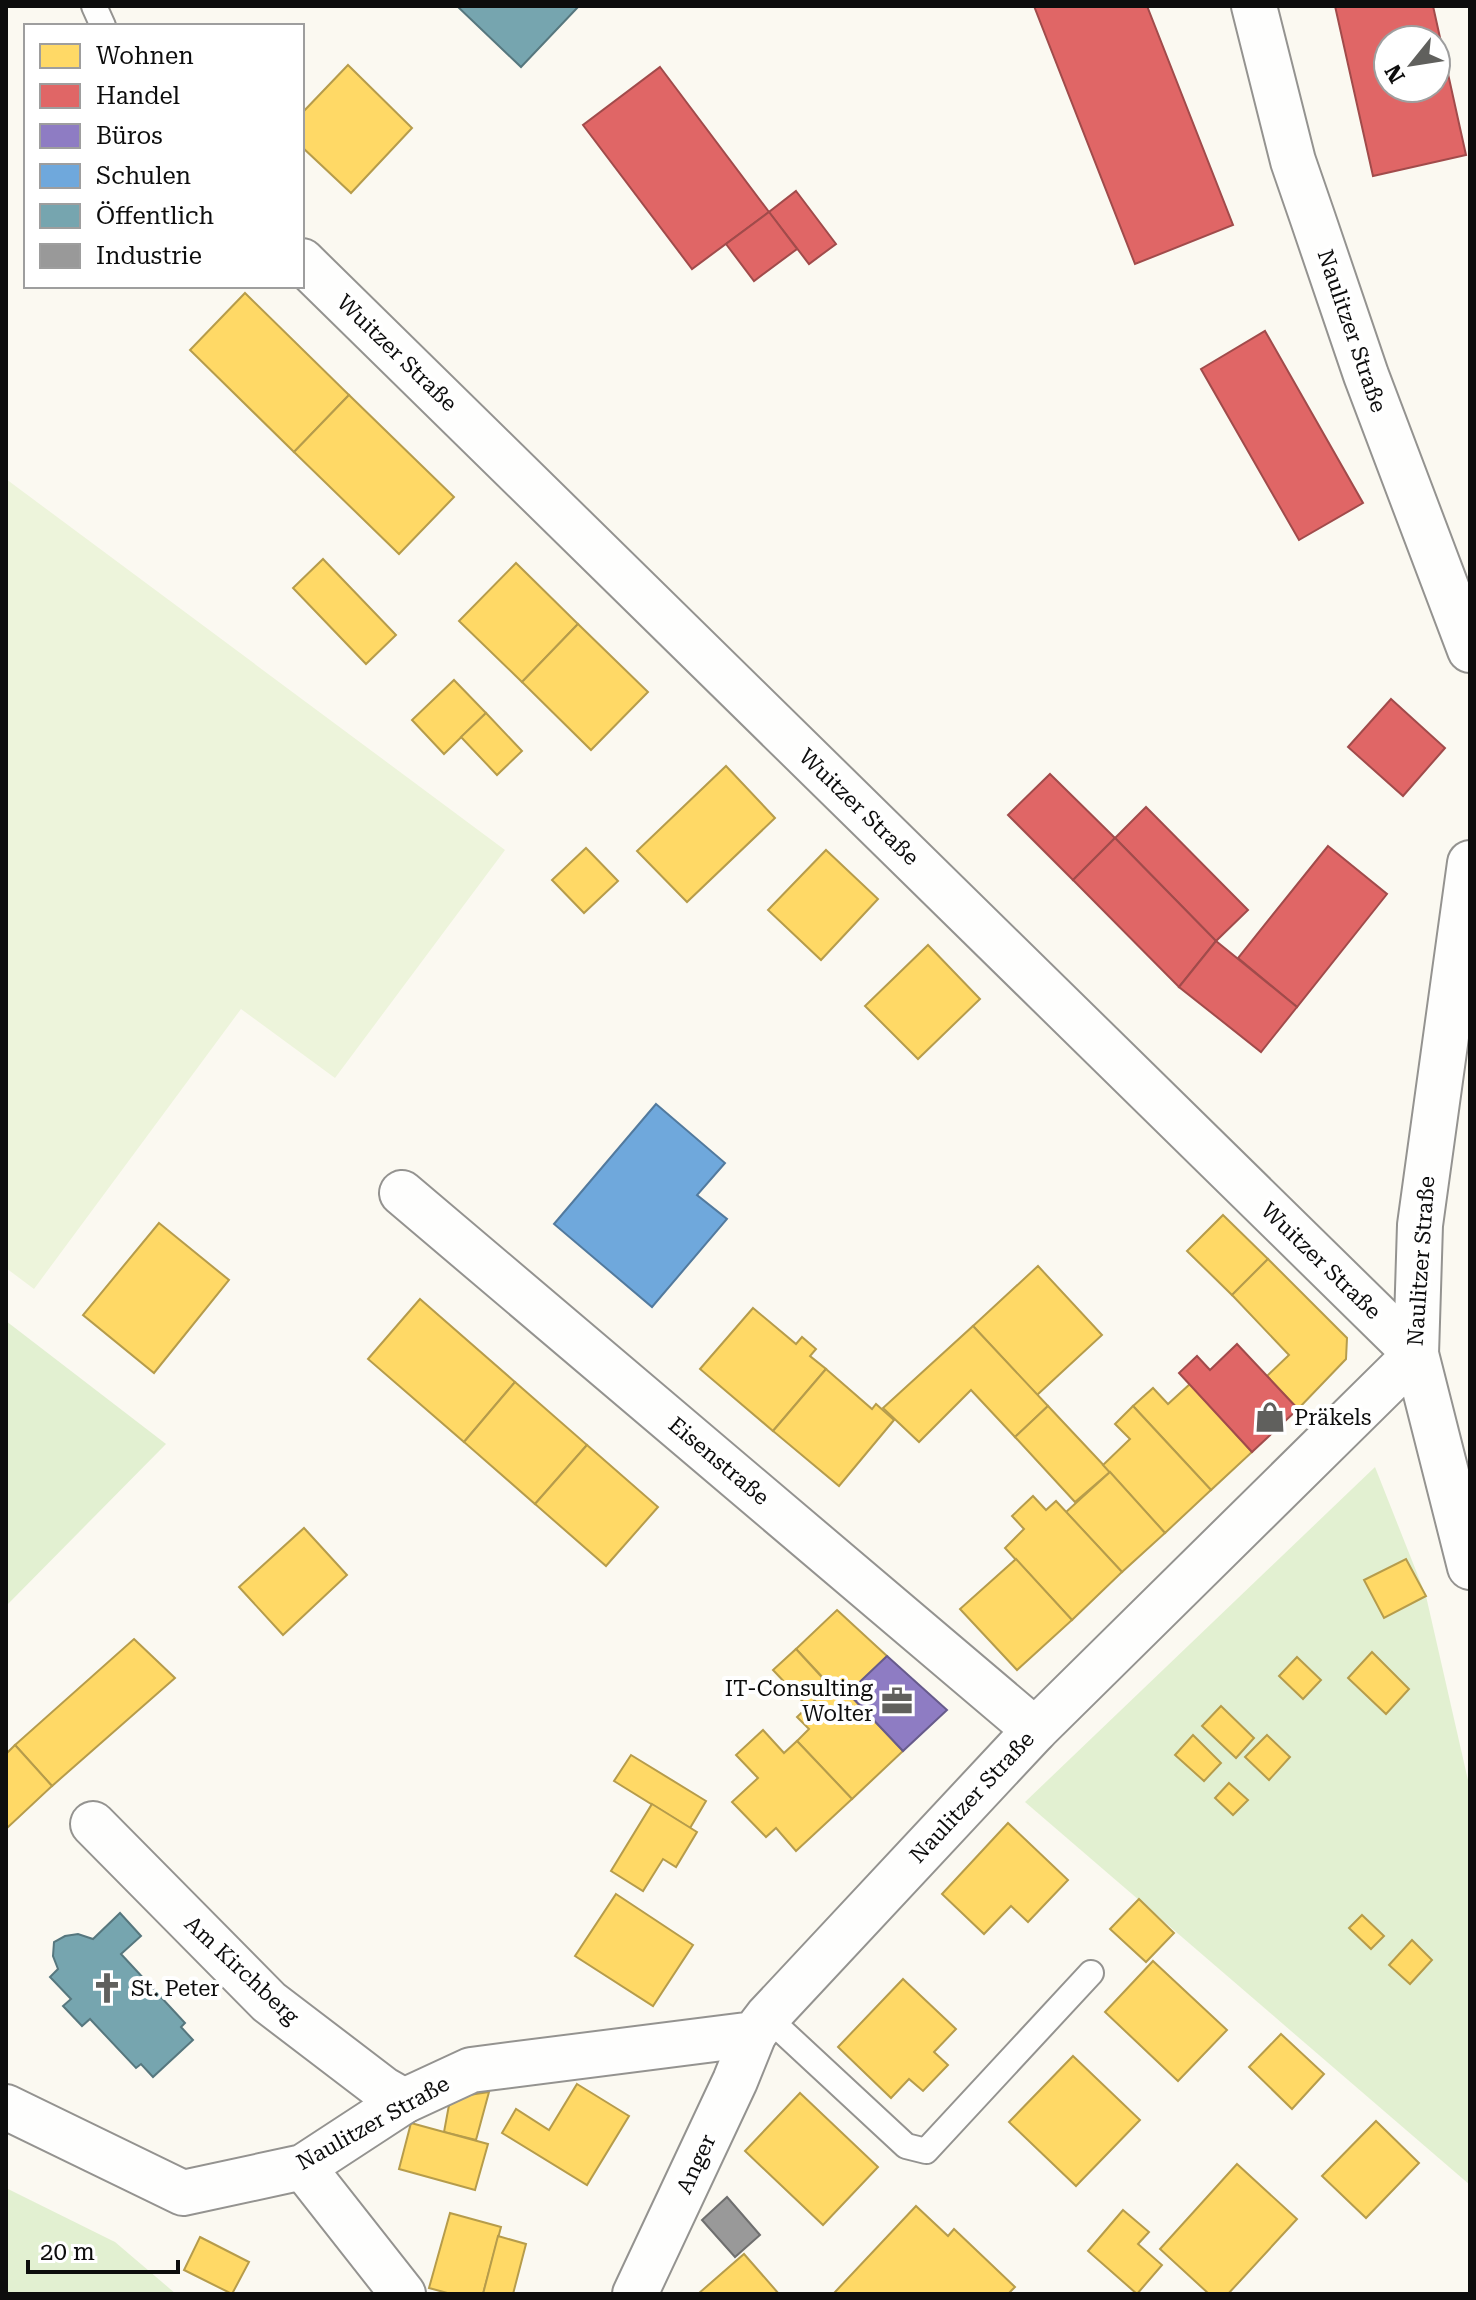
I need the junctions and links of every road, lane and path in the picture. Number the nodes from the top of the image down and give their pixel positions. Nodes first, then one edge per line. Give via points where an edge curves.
1 (1254, 6) edge
2 (304, 263) edge
3 (1470, 650) edge
4 (1469, 883) edge
5 (402, 1193) dead end
6 (1416, 1354) junction
7 (1470, 1567) edge
8 (1035, 1730) junction
9 (93, 1824) dead end
10 (1091, 1973) dead end
11 (761, 2025) junction
12 (404, 2101) junction
13 (6, 2107) edge
14 (303, 2167) junction
15 (403, 2294) edge
16 (635, 2294) edge

1 - 3 street, Naulitzer Straße via 1293,161 1366,375
2 - 6 street, Wuitzer Straße
4 - 6 street, Naulitzer Straße via 1420,1225
5 - 8 street, Eisenstraße
6 - 7 street
6 - 8 street, Naulitzer Straße
8 - 11 street, Naulitzer Straße
9 - 12 street, Am Kirchberg via 269,2002
10 - 11 lane via 926,2151 906,2146
11 - 12 street, Naulitzer Straße via 471,2070
11 - 16 street, Anger
12 - 14 street, Naulitzer Straße
13 - 14 street, Naulitzer Straße via 183,2193
14 - 15 street

